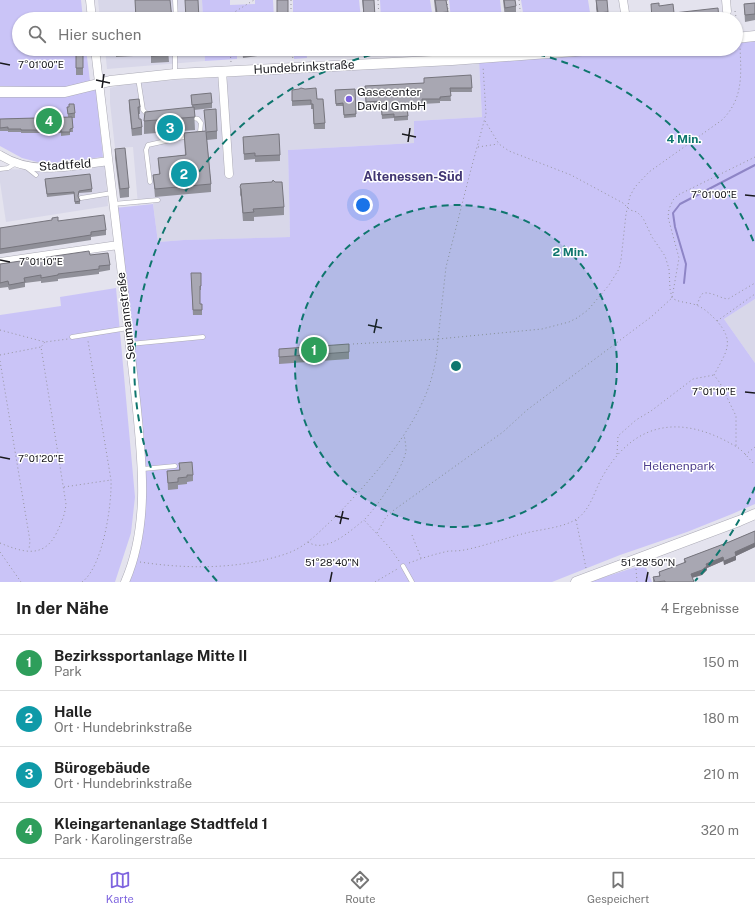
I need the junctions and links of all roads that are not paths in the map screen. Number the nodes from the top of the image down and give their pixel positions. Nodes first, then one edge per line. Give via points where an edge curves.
1 (90, 0) edge
2 (175, 0) edge
3 (623, 0) edge
4 (726, 0) edge
5 (727, 11) road end
6 (91, 12) edge
7 (176, 12) edge
8 (625, 12) edge
9 (755, 36) edge
10 (743, 37) edge
11 (96, 56) edge
12 (175, 56) edge
13 (509, 56) edge
14 (226, 71) junction
15 (175, 74) junction
16 (138, 78) junction
17 (100, 82) junction
18 (0, 92) edge
19 (152, 117) edge
20 (184, 117) edge
21 (0, 155) edge
22 (108, 161) junction
23 (16, 163) junction
24 (24, 166) junction
25 (0, 169) edge
26 (229, 174) dead end
27 (36, 175) dead end
28 (150, 182) dead end
29 (112, 194) junction
30 (81, 198) dead end
31 (158, 200) dead end
32 (113, 204) junction
33 (118, 245) junction
34 (0, 262) edge
35 (128, 328) junction
36 (72, 337) road end
37 (203, 337) dead end
38 (130, 344) junction
39 (175, 466) dead end
40 (143, 469) junction
41 (755, 514) edge
42 (405, 565) road end
43 (581, 580) edge
44 (125, 582) edge
45 (412, 582) edge

1 - 6 street
2 - 7 lane
3 - 8 street
4 - 5 street
9 - 10 street
11 - 17 street, Seumannstraße
12 - 15 lane
13 - 14 street, Hundebrinkstraße
14 - 15 street, Hundebrinkstraße
14 - 26 street
15 - 16 street, Hundebrinkstraße
16 - 17 street, Hundebrinkstraße
16 - 19 lane via 143,110
17 - 18 street, Hundebrinkstraße via 65,92
17 - 22 street, Seumannstraße
20 - 28 lane via 198,119 201,123 200,132 148,146 146,150
21 - 23 street, Stadtfeld
22 - 24 street, Stadtfeld via 44,168
22 - 29 street, Seumannstraße
23 - 24 street, Stadtfeld
23 - 25 lane
24 - 27 lane
29 - 30 lane
29 - 32 street, Seumannstraße
31 - 32 lane
32 - 33 street, Seumannstraße
33 - 34 street
33 - 35 street, Seumannstraße
35 - 36 lane
35 - 38 street, Seumannstraße
37 - 38 lane
38 - 40 street, Seumannstraße
39 - 40 lane
40 - 44 street, Seumannstraße via 140,522
41 - 43 street
42 - 45 lane

